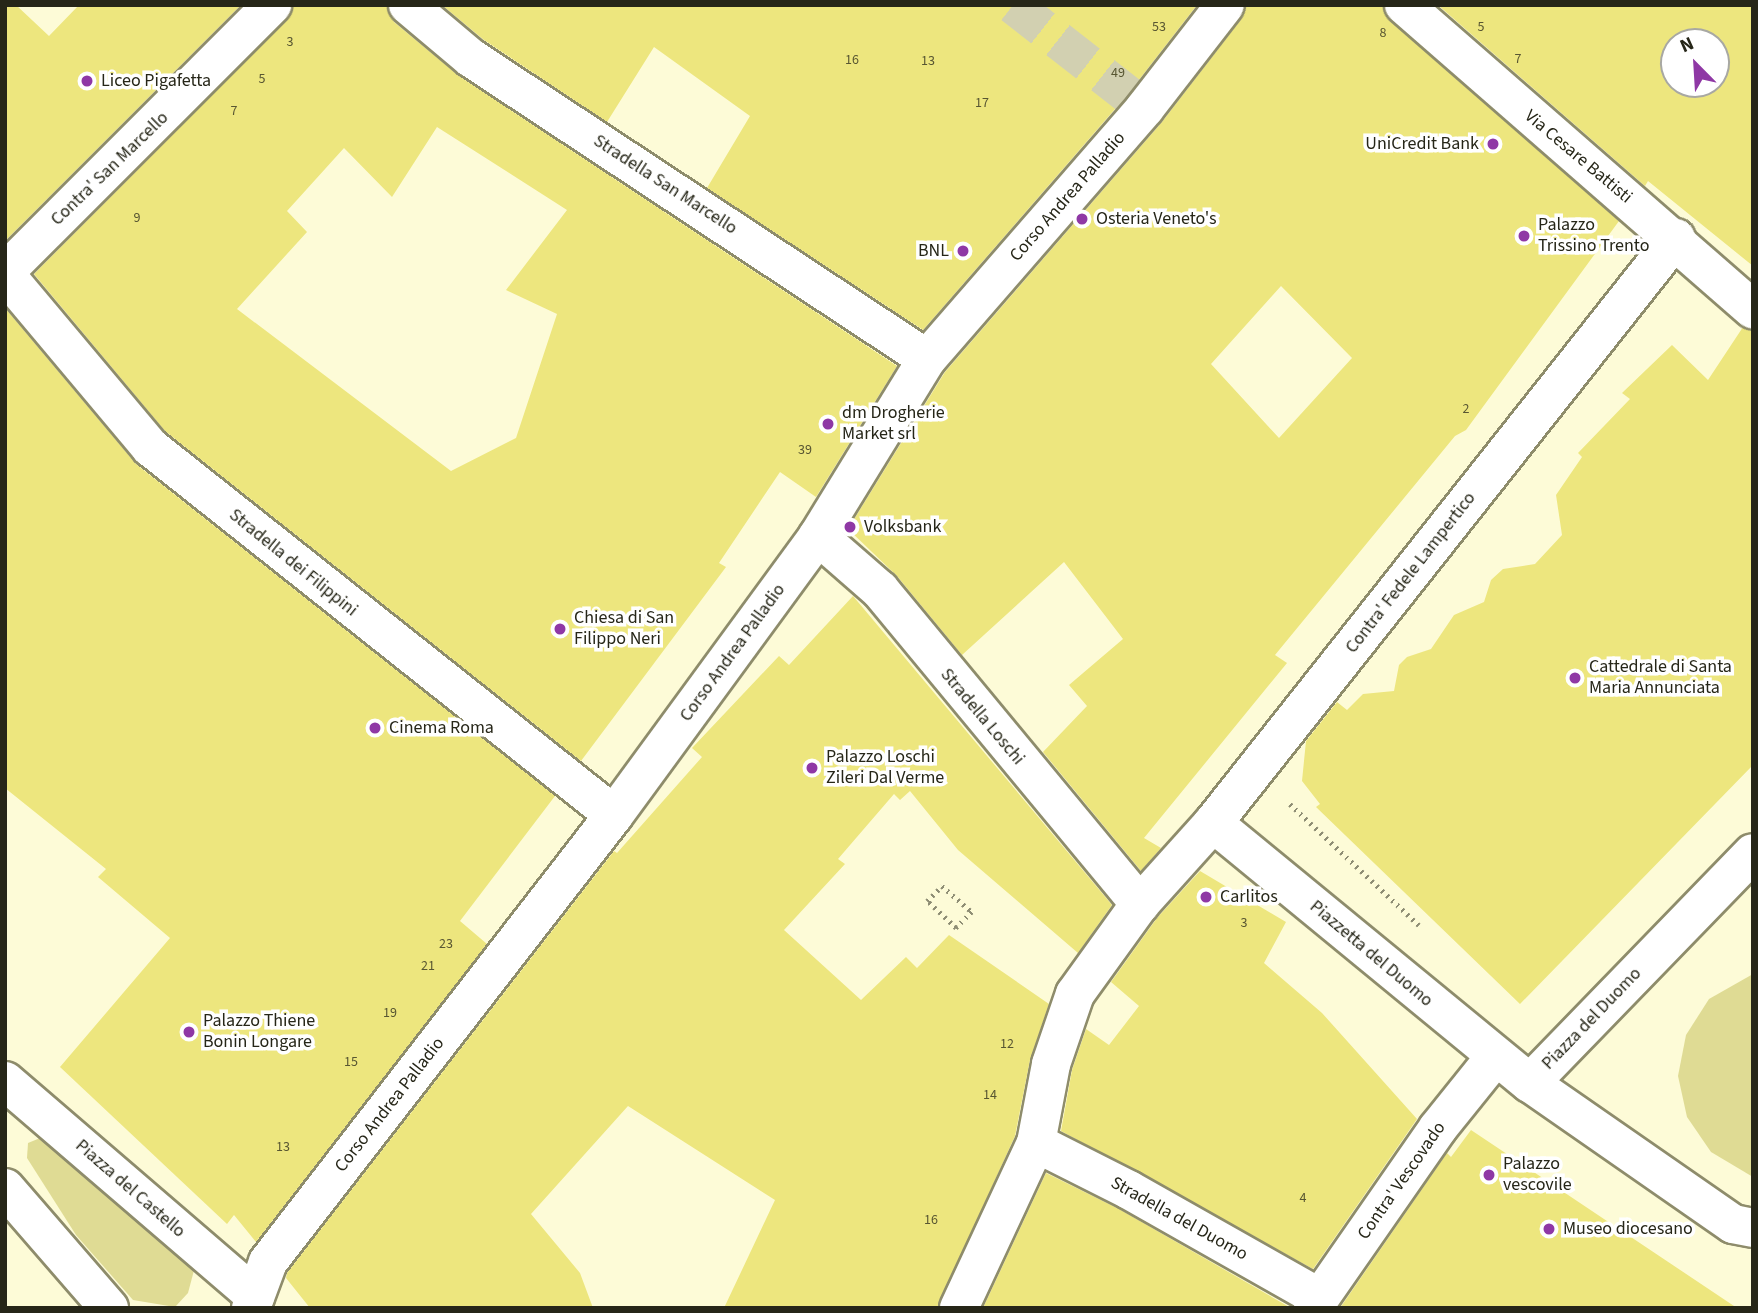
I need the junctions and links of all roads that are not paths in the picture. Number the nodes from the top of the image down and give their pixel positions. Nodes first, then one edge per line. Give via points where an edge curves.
1 (272, 5) edge
2 (408, 5) edge
3 (1225, 5) edge
4 (1404, 5) edge
5 (1676, 238) junction
6 (5, 273) edge
7 (1753, 309) edge
8 (927, 359) junction
9 (818, 537) junction
10 (614, 815) junction
11 (1213, 823) junction
12 (1753, 853) edge
13 (1140, 904) junction
14 (1495, 1057) junction
15 (5, 1081) edge
16 (1530, 1083) junction
17 (1036, 1143) junction
18 (5, 1188) edge
19 (1753, 1228) edge
20 (253, 1302) edge
21 (1317, 1303) edge
22 (109, 1308) edge
23 (959, 1308) edge

1 - 6 street, Contra' San Marcello
2 - 8 street, Stradella San Marcello via 471,58
3 - 8 street, Corso Andrea Palladio via 1145,108
4 - 5 street, Via Cesare Battisti via 1460,58
5 - 7 street, Via Cesare Battisti
5 - 11 street, Contra' Fedele Lampertico
6 - 10 street, Stradella dei Filippini via 150,447
8 - 9 street, Corso Andrea Palladio
9 - 10 street, Corso Andrea Palladio
9 - 13 street, Stradella Loschi via 880,590
10 - 20 street, Corso Andrea Palladio via 268,1262
11 - 13 street, Contra' Fedele Lampertico
11 - 14 street, Piazzetta del Duomo
12 - 16 street, Piazza del Duomo
13 - 17 street, Contra' Fedele Lampertico via 1076,994 1051,1064
14 - 16 street, Piazzetta del Duomo
14 - 21 street, Contra' Vescovado via 1438,1128
15 - 20 street, Piazza del Castello
16 - 19 street, Piazza del Duomo via 1733,1224
17 - 21 street, Stradella del Duomo via 1129,1190
17 - 23 street, Contra' Fedele Lampertico
18 - 22 street

